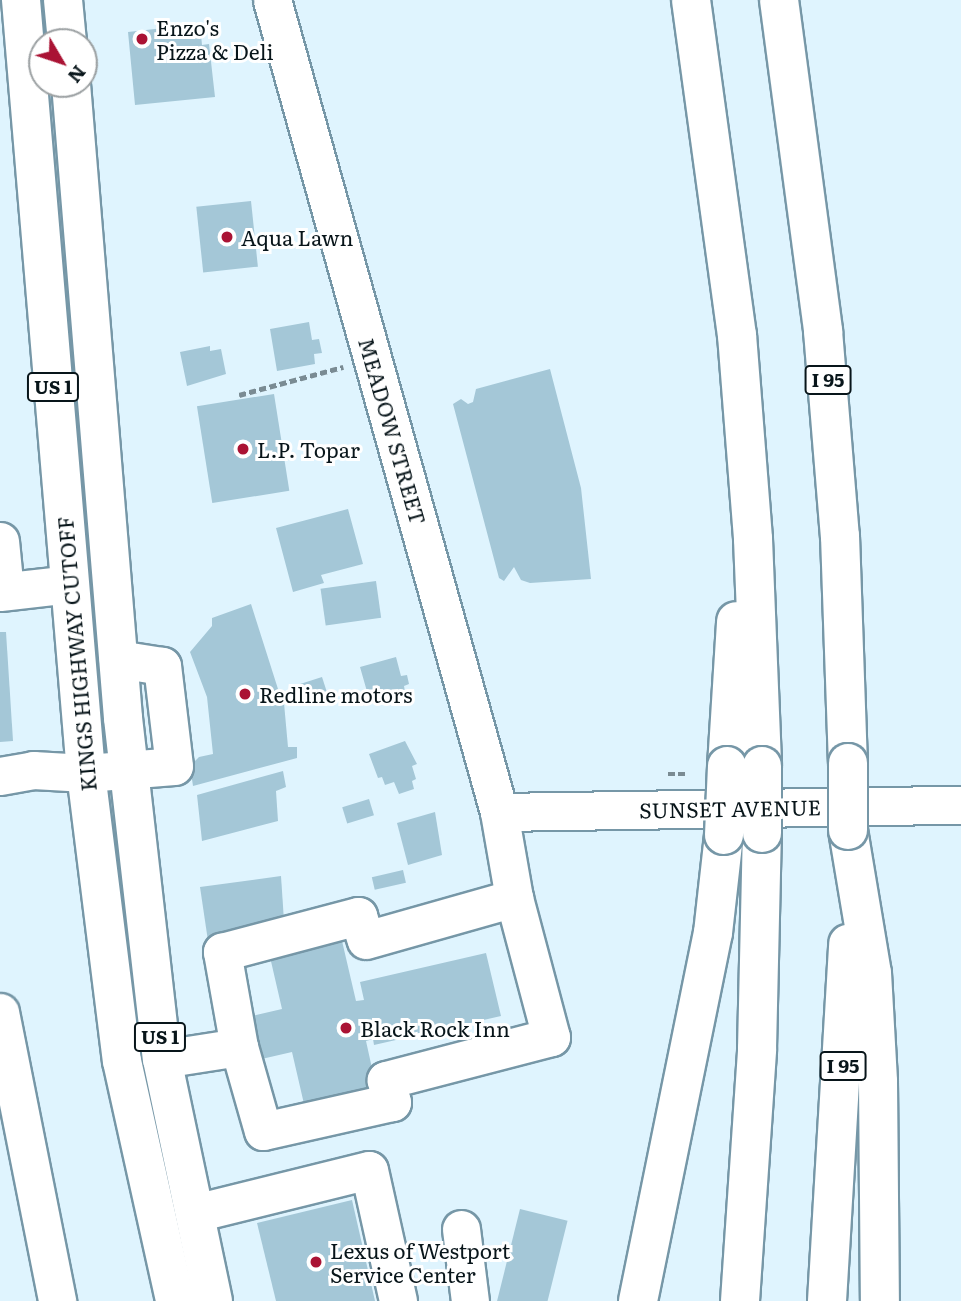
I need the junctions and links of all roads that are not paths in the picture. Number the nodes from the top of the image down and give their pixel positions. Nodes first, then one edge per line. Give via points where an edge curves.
1 (21, 0) edge
2 (63, 0) edge
3 (272, 0) edge
4 (691, 0) edge
5 (779, 0) edge
6 (66, 28) edge
7 (72, 98) edge
8 (0, 541) edge
9 (70, 584) junction
10 (3, 591) edge
11 (726, 769) junction
12 (129, 770) junction
13 (86, 773) junction
14 (0, 776) edge
15 (961, 805) edge
16 (499, 812) junction
17 (848, 830) junction
18 (510, 881) junction
19 (0, 1012) edge
20 (239, 1047) junction
21 (162, 1059) junction
22 (6, 1075) edge
23 (177, 1217) junction
24 (461, 1229) dead end
25 (57, 1301) edge
26 (175, 1301) edge
27 (213, 1301) edge
28 (398, 1301) edge
29 (470, 1301) edge
30 (638, 1301) edge
31 (740, 1301) edge
32 (827, 1301) edge
33 (880, 1301) edge

1 - 9 main road, KINGS HIGHWAY CUTOFF / US 1
2 - 6 main road
3 - 16 street, MEADOW STREET
4 - 11 main road via 726,236 746,440
5 - 17 main road, I 95, bridge via 823,331 840,536
7 - 12 main road, KINGS HIGHWAY CUTOFF / US 1
8 - 10 street
9 - 10 street
9 - 13 main road, KINGS HIGHWAY CUTOFF / US 1
11 - 30 main road, bridge via 713,933
11 - 31 main road, bridge via 762,833 757,1061
12 - 13 street
12 - 21 main road, KINGS HIGHWAY CUTOFF / US 1
13 - 14 street via 33,770
13 - 23 main road, KINGS HIGHWAY CUTOFF / US 1 via 122,1061
15 - 16 street, SUNSET AVENUE
16 - 18 street, MEADOW STREET
17 - 32 main road, I 95 via 844,1054
17 - 33 main road via 872,973
18 - 20 street via 366,940 358,916 222,952
18 - 20 street, MEADOW STREET via 551,1037 386,1080 392,1102 262,1132
19 - 22 street
20 - 21 street
21 - 23 main road, KINGS HIGHWAY CUTOFF / US 1
22 - 25 street
23 - 26 main road, KINGS HIGHWAY CUTOFF / US 1
23 - 27 main road, KINGS HIGHWAY CUTOFF / US 1
23 - 28 street via 369,1170
24 - 29 street

